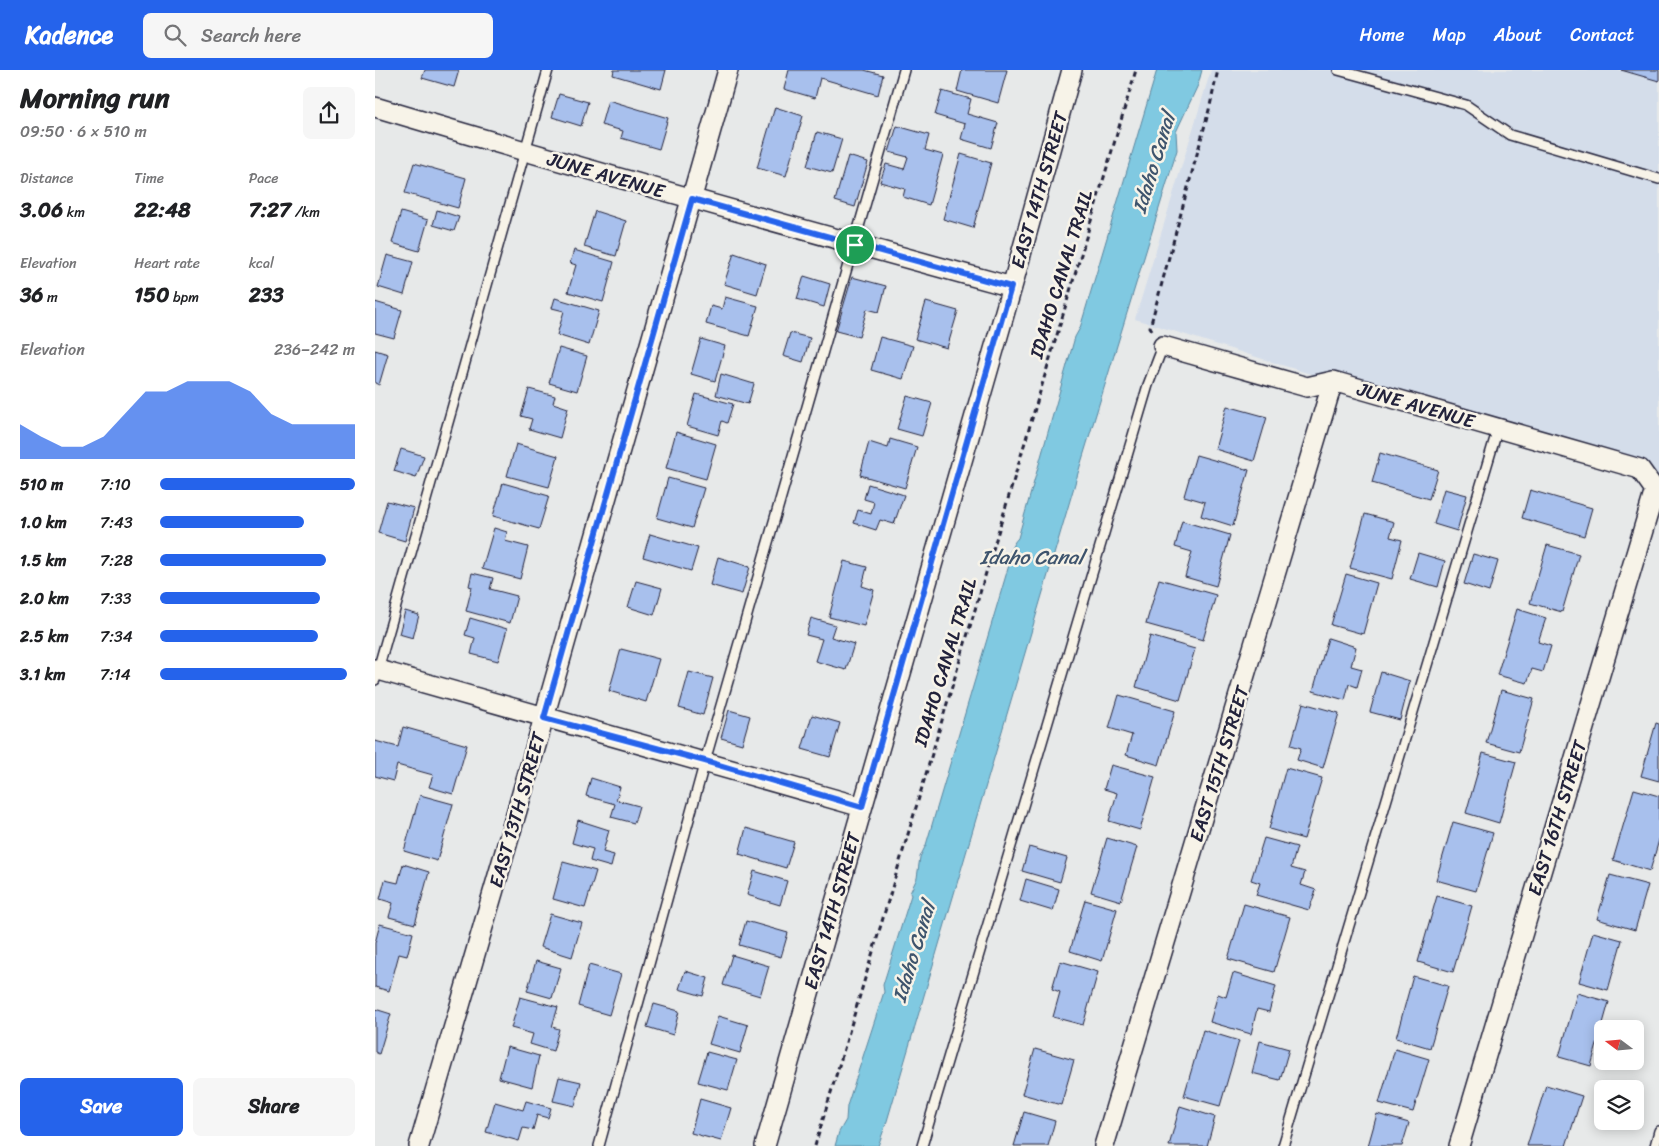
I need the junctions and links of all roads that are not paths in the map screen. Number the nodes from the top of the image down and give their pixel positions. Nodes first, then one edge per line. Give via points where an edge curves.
1 (548, 70) edge
2 (728, 70) edge
3 (904, 70) edge
4 (1072, 70) edge
5 (1338, 70) edge
6 (375, 107) edge
7 (524, 152) junction
8 (1659, 179) edge
9 (692, 199) junction
10 (855, 245) junction
11 (1011, 287) junction
12 (1163, 346) joint
13 (1333, 381) junction
14 (1498, 428) junction
15 (1657, 490) edge
16 (376, 673) edge
17 (544, 718) junction
18 (705, 761) junction
19 (862, 807) junction
20 (1659, 1131) edge
21 (419, 1146) edge
22 (599, 1146) edge
23 (765, 1146) edge
24 (923, 1146) edge
25 (1104, 1146) edge
26 (1283, 1146) edge
27 (1459, 1146) edge
28 (1655, 1146) edge

1 - 7 lane
2 - 9 street, EAST 13TH STREET
3 - 10 lane
4 - 11 street, EAST 14TH STREET
5 - 8 lane via 1466,105 1510,135
6 - 7 street, JUNE AVENUE
7 - 9 street, JUNE AVENUE
7 - 16 lane
9 - 10 street, JUNE AVENUE
9 - 17 street, EAST 13TH STREET
10 - 11 street, JUNE AVENUE
10 - 18 lane
11 - 19 street, EAST 14TH STREET
12 - 13 street, JUNE AVENUE via 1307,387
12 - 24 lane via 1145,394
13 - 14 street, JUNE AVENUE
13 - 25 street, EAST 15TH STREET
14 - 15 street, JUNE AVENUE via 1640,469
14 - 26 lane
15 - 27 street, EAST 16TH STREET
16 - 17 street
17 - 18 street
17 - 21 street, EAST 13TH STREET
18 - 19 street
18 - 22 lane
19 - 23 street, EAST 14TH STREET
20 - 28 lane

